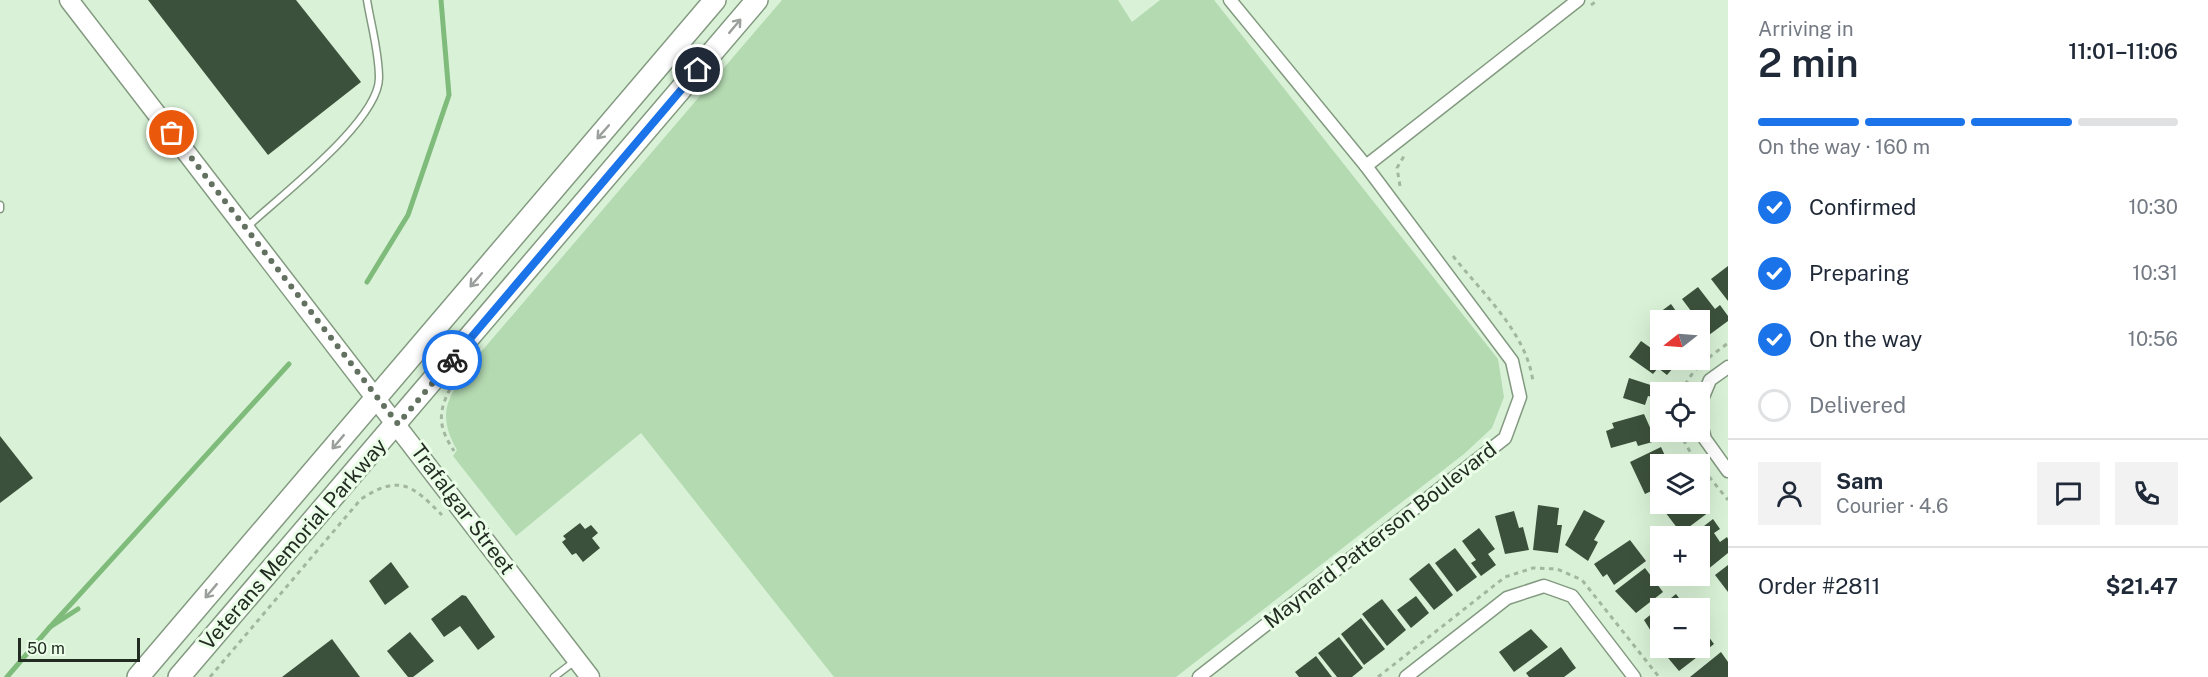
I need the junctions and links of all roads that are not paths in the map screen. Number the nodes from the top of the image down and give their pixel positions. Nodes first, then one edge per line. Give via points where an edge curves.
1 (69, 0) edge
2 (367, 0) edge
3 (715, 0) edge
4 (757, 0) edge
5 (1230, 0) edge
6 (1578, 0) edge
7 (1366, 166) junction
8 (245, 228) junction
9 (1728, 367) edge
10 (1709, 382) edge
11 (376, 398) junction
12 (398, 424) junction
13 (1707, 442) edge
14 (1728, 471) edge
15 (577, 659) junction
16 (138, 677) edge
17 (179, 677) edge
18 (554, 677) edge
19 (590, 677) edge
20 (1199, 677) edge
21 (1406, 677) edge
22 (1634, 677) edge

1 - 8 main road, Trafalgar Street
2 - 8 lane via 379,78 371,103 339,143
3 -> 11 highway, Veterans Memorial Parkway
12 -> 4 highway, Veterans Memorial Parkway
5 - 7 street, Maynard Patterson Boulevard
6 - 7 street
7 - 20 street, Maynard Patterson Boulevard via 1512,361 1520,397 1505,438
8 - 11 main road, Trafalgar Street
9 - 10 street
11 - 12 main road, Trafalgar Street
11 -> 16 highway, Veterans Memorial Parkway
12 - 15 main road, Trafalgar Street
12 - 17 highway, Veterans Memorial Parkway
13 - 14 street
15 - 18 lane
15 - 19 main road, Trafalgar Street
21 - 22 street via 1507,598 1544,586 1572,596

